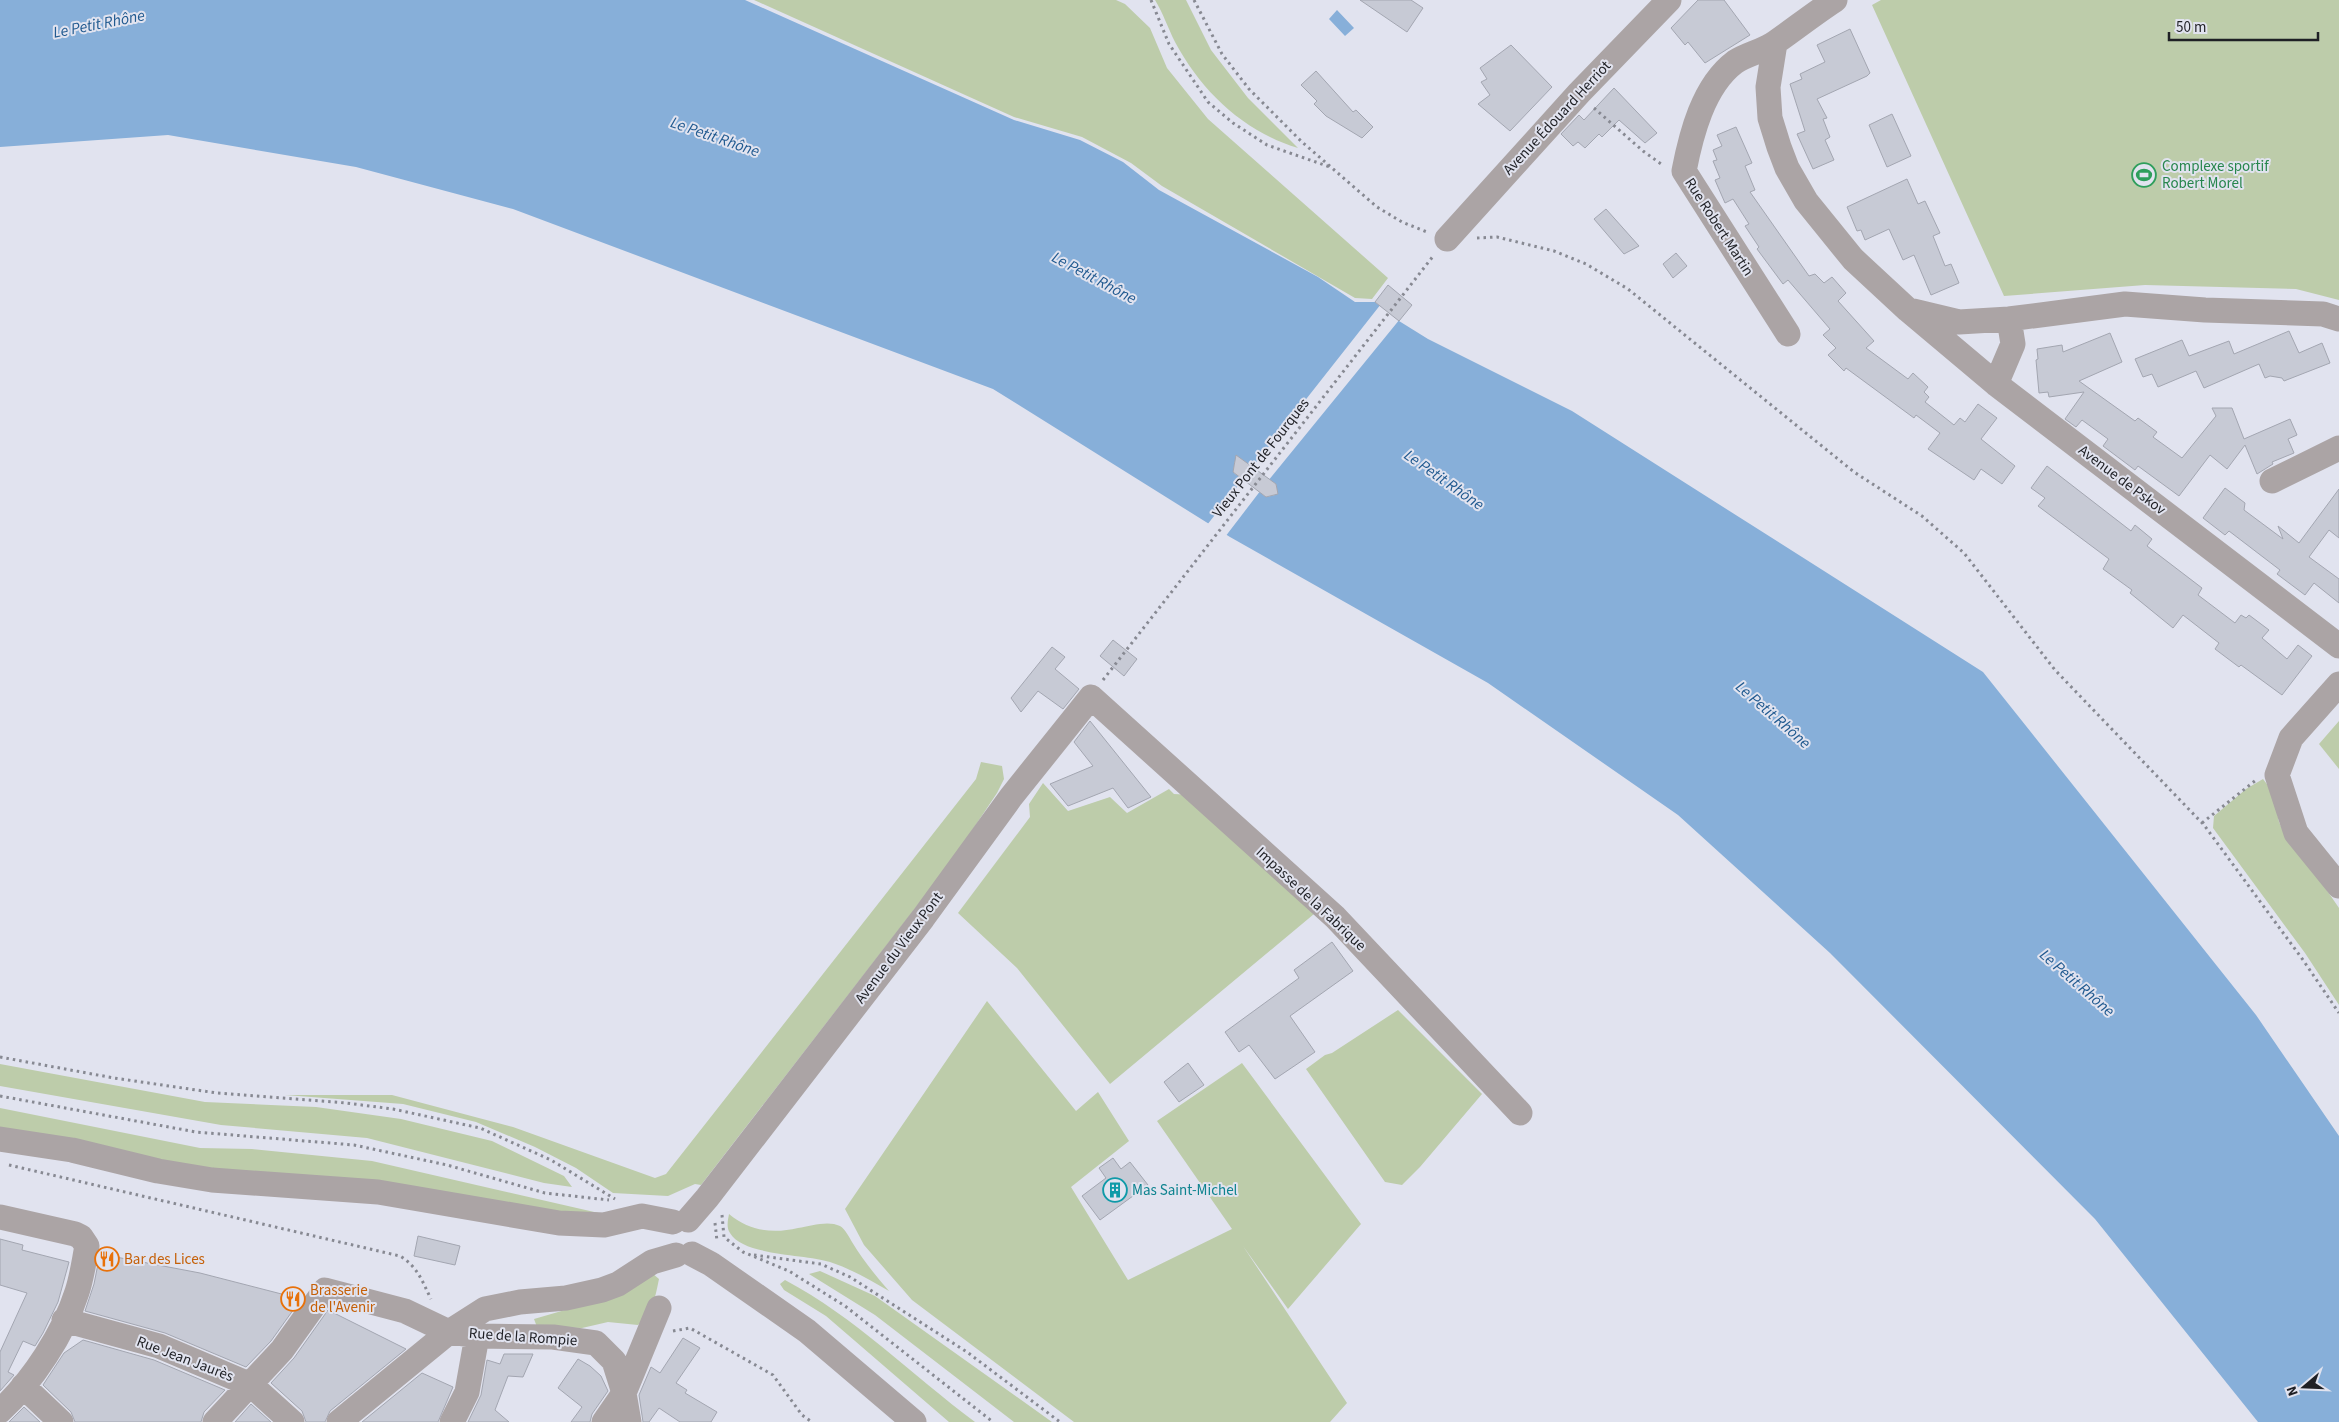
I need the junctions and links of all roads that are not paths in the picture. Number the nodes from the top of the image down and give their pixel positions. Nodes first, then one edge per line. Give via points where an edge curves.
1 (1669, 0) edge
2 (1835, 0) edge
3 (1775, 43) junction
4 (1447, 239) road end
5 (1908, 310) junction
6 (2009, 319) junction
7 (2339, 320) edge
8 (1788, 334) dead end
9 (1996, 384) junction
10 (2339, 448) edge
11 (2272, 481) dead end
12 (2339, 646) edge
13 (2339, 684) edge
14 (1091, 697) joint
15 (2339, 886) edge
16 (1520, 1113) dead end
17 (0, 1140) edge
18 (0, 1217) edge
19 (679, 1240) junction
20 (659, 1308) dead end
21 (64, 1320) junction
22 (449, 1332) junction
23 (477, 1336) junction
24 (23, 1386) junction
25 (251, 1386) junction
26 (624, 1393) junction
27 (0, 1411) edge
28 (61, 1422) edge
29 (215, 1422) edge
30 (292, 1422) edge
31 (339, 1422) edge
32 (452, 1422) edge
33 (604, 1422) edge
34 (629, 1422) edge
35 (914, 1422) edge

1 - 4 street, Avenue Édouard Herriot via 1579,93
2 - 3 street, Rue Robert Martin
3 - 5 street, Avenue de Pskov via 1768,87 1770,118 1787,168 1806,201 1854,259
3 - 8 street, Rue Robert Martin via 1735,63 1711,92 1701,109 1684,171
5 - 6 street via 1959,322
5 - 9 street, Avenue de Pskov
6 - 7 street via 2125,304 2323,314
6 - 9 street via 2013,344
9 - 12 street, Avenue de Pskov
10 - 11 street
13 - 15 street via 2291,738 2277,775 2296,833
14 - 16 street, Impasse de la Fabrique via 1335,917
14 - 19 street, Avenue du Vieux Pont via 707,1198
17 - 19 street via 72,1150 158,1171 212,1180 378,1192 559,1223 604,1225 642,1216
18 - 21 street via 75,1234 85,1242 87,1246 77,1292
19 - 22 street, Avenue du Vieux Pont via 618,1284 566,1298 485,1309
19 - 35 street via 807,1331
20 - 26 street
21 - 24 street via 56,1339
21 - 25 street, Rue Jean Jaurès via 159,1346
22 - 23 street, Rue de la Rompie
22 - 25 street, Rue de la Rompie via 405,1311 324,1290 282,1350
22 - 31 street, Avenue du Vieux Pont
23 - 26 street, Rue de la Rompie via 553,1337 596,1343 614,1361
23 - 32 street via 467,1392
24 - 27 street
24 - 28 street
25 - 29 street
25 - 30 street, Rue Jean Jaurès
26 - 33 street
26 - 34 street, Rue de la Rompie

